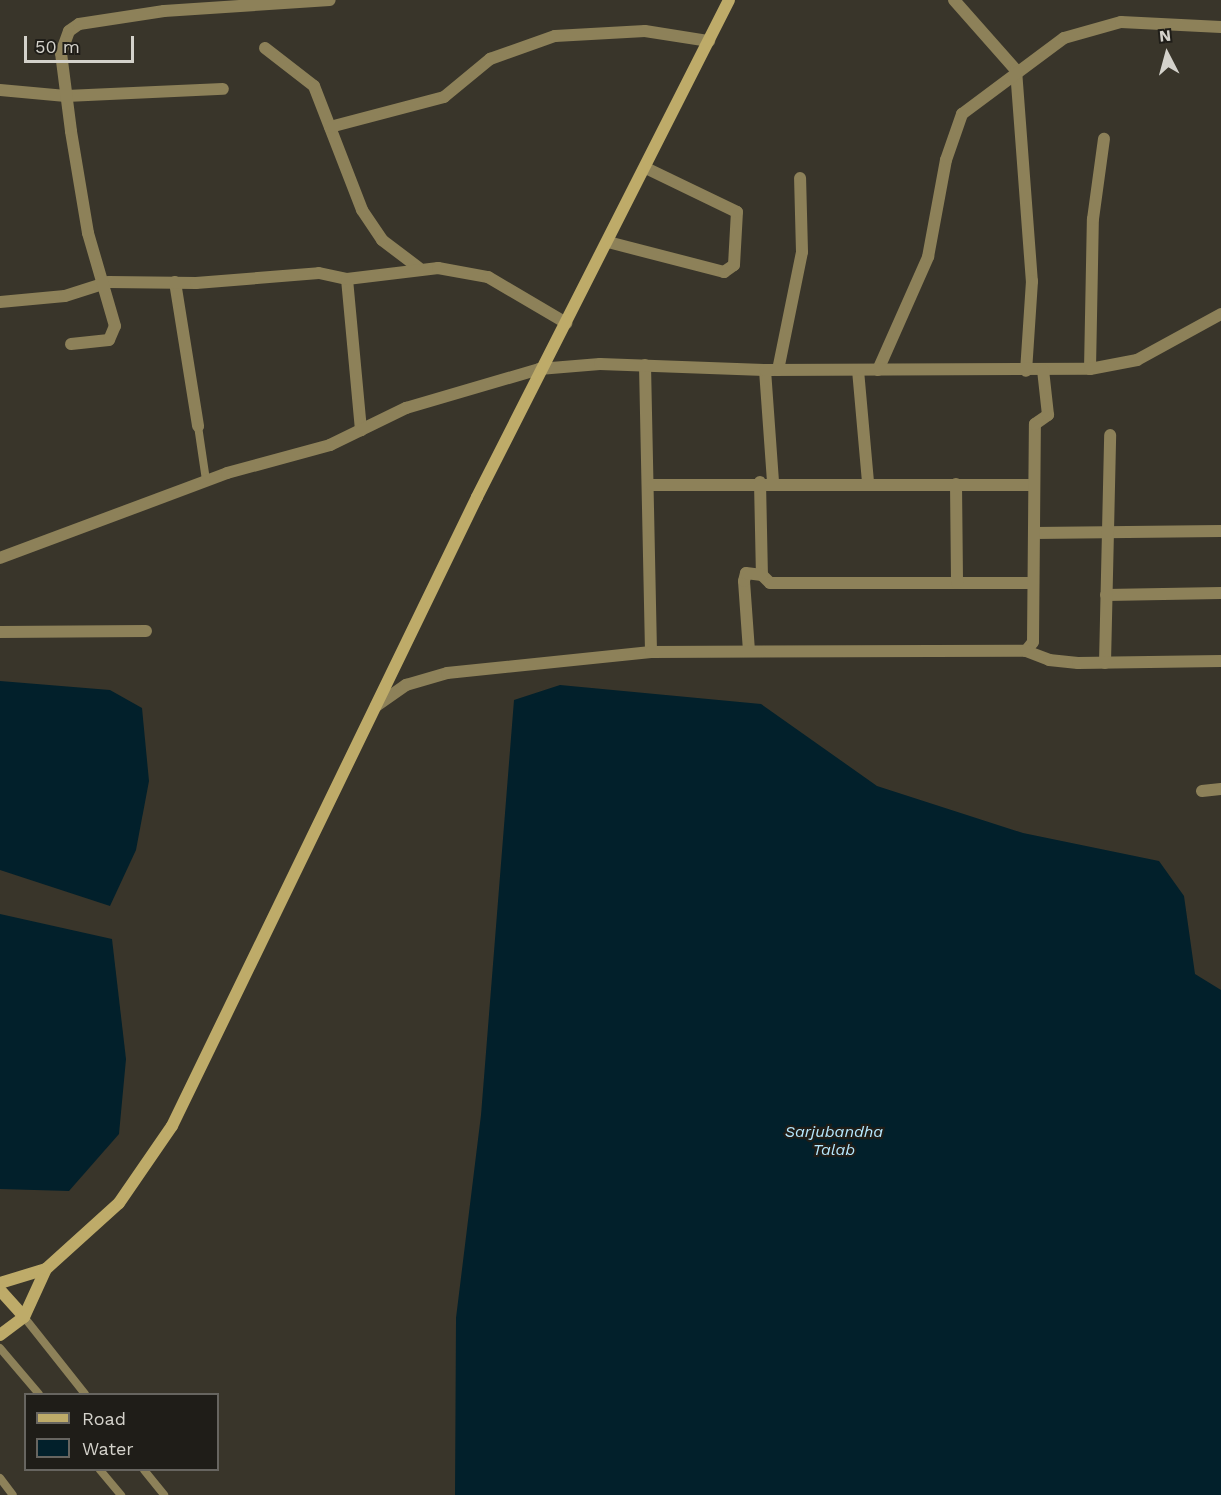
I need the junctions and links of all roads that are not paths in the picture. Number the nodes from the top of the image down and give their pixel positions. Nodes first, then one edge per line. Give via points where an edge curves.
1 (330, 0) edge
2 (729, 0) edge
3 (954, 0) edge
4 (1221, 27) edge
5 (710, 41) junction
6 (265, 48) dead end
7 (1016, 70) junction
8 (223, 89) dead end
9 (0, 90) edge
10 (66, 96) junction
11 (330, 127) junction
12 (1104, 139) dead end
13 (646, 168) junction
14 (800, 178) dead end
15 (608, 242) junction
16 (419, 268) junction
17 (347, 279) junction
18 (175, 282) junction
19 (102, 284) junction
20 (0, 302) edge
21 (1221, 314) edge
22 (566, 323) junction
23 (71, 344) dead end
24 (645, 365) junction
25 (545, 368) junction
26 (1090, 369) junction
27 (772, 370) junction
28 (858, 370) junction
29 (878, 370) junction
30 (1043, 370) junction
31 (1026, 371) junction
32 (198, 426) joint
33 (361, 430) junction
34 (1110, 435) dead end
35 (206, 480) junction
36 (767, 482) junction
37 (868, 483) junction
38 (652, 484) junction
39 (956, 484) junction
40 (1034, 485) junction
41 (1221, 531) edge
42 (1034, 533) junction
43 (1108, 533) junction
44 (0, 558) edge
45 (762, 575) junction
46 (1033, 582) junction
47 (957, 583) junction
48 (1221, 592) edge
49 (1106, 595) junction
50 (146, 631) dead end
51 (0, 632) edge
52 (749, 651) junction
53 (1026, 651) junction
54 (651, 652) junction
55 (1221, 661) edge
56 (1105, 663) junction
57 (376, 706) junction
58 (1221, 789) edge
59 (1202, 791) dead end
60 (46, 1269) junction
61 (0, 1283) edge
62 (0, 1290) edge
63 (24, 1317) junction
64 (0, 1335) edge
65 (0, 1348) edge
66 (37, 1393) edge
67 (83, 1393) edge
68 (101, 1471) edge
69 (145, 1471) edge
70 (0, 1478) edge
71 (13, 1495) edge
72 (121, 1495) edge
73 (164, 1495) edge

1 - 10 street via 164,11 79,24 69,31 61,53
2 - 5 street
3 - 7 street
4 - 7 street via 1121,22 1064,38
5 - 11 street via 645,31 555,36 490,59 444,97
5 - 13 street
6 - 11 street via 314,86
7 - 29 street via 962,114 946,160 928,257
7 - 31 street via 1032,282
8 - 10 street
9 - 10 street
10 - 19 street via 88,233
11 - 16 street via 362,210 382,240
12 - 26 street via 1093,219
13 - 15 street
13 - 15 street via 736,212 734,265 724,272
14 - 27 street via 802,252
15 - 22 street
16 - 17 street
16 - 22 street via 488,277
17 - 18 street via 319,273
17 - 33 street
18 - 19 street
18 - 32 street
19 - 20 street via 65,296
19 - 23 street via 113,334 109,340
21 - 26 street via 1137,360
22 - 25 street
24 - 25 street
24 - 27 street
24 - 38 street
25 - 33 street via 435,398
25 - 57 street
26 - 30 street
27 - 28 street
27 - 36 street
28 - 29 street
28 - 37 street
29 - 31 street
30 - 31 street
30 - 40 street via 1048,415 1035,424
32 - 35 lane
33 - 35 street via 330,445
34 - 43 street
35 - 44 street
36 - 37 street
36 - 38 street
36 - 45 street
37 - 39 street
38 - 54 street
39 - 40 street
39 - 47 street
40 - 42 street
41 - 43 street
42 - 43 street
42 - 46 street
43 - 49 street
45 - 47 street via 770,583
45 - 52 street via 746,573 744,581
46 - 47 street
46 - 53 street via 1033,642
48 - 49 street
49 - 56 street
50 - 51 street
52 - 53 street
52 - 54 street
53 - 56 street via 1049,660
54 - 57 street via 447,673 406,685
55 - 56 street
57 - 60 street via 152,1162 119,1203
58 - 59 street
60 - 61 street
60 - 63 street
62 - 63 street
63 - 64 street
63 - 67 lane
65 - 66 lane
68 - 72 lane
69 - 73 lane
70 - 71 lane

